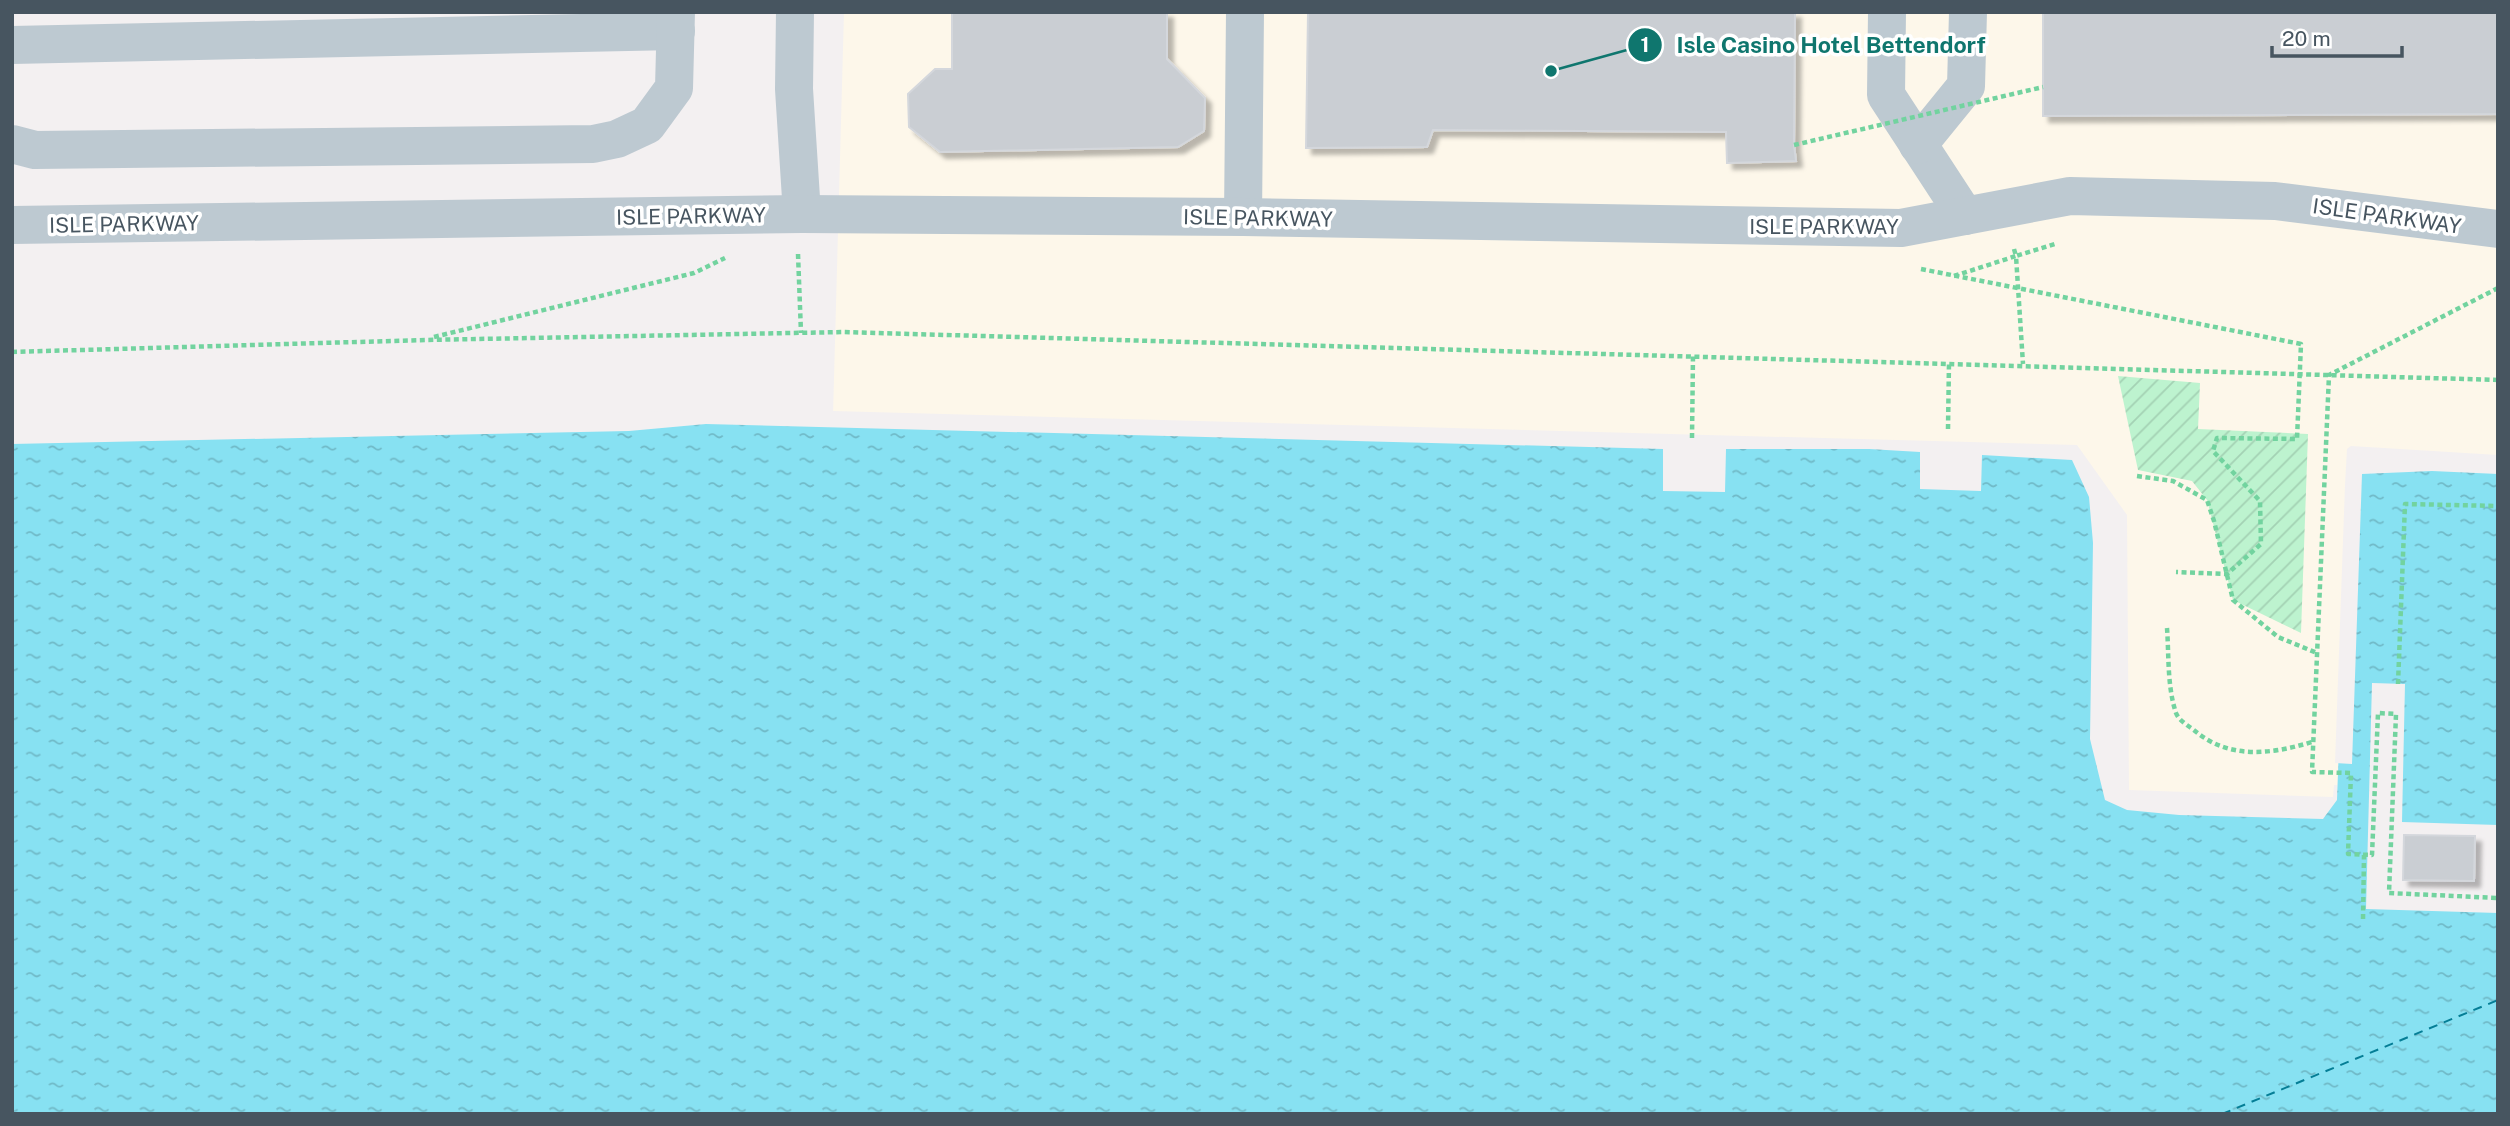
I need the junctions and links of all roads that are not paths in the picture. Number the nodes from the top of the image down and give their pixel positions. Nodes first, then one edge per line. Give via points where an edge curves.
1 (794, 12) edge
2 (1245, 12) edge
3 (1887, 12) edge
4 (1968, 12) edge
5 (676, 22) edge
6 (12, 45) edge
7 (12, 144) edge
8 (1918, 145) junction
9 (1965, 216) junction
10 (1243, 217) junction
11 (12, 225) edge
12 (800, 229) junction
13 (2498, 229) edge

1 - 12 street
2 - 10 street
3 - 8 street via 1886,95
4 - 8 street via 1966,86
5 - 6 street
5 - 7 street via 674,88 647,125 593,144 35,150
8 - 9 street
9 - 10 street, ISLE PARKWAY via 1901,229
9 - 13 street, ISLE PARKWAY via 2070,195 2275,201
10 - 12 street, ISLE PARKWAY
11 - 12 street, ISLE PARKWAY

